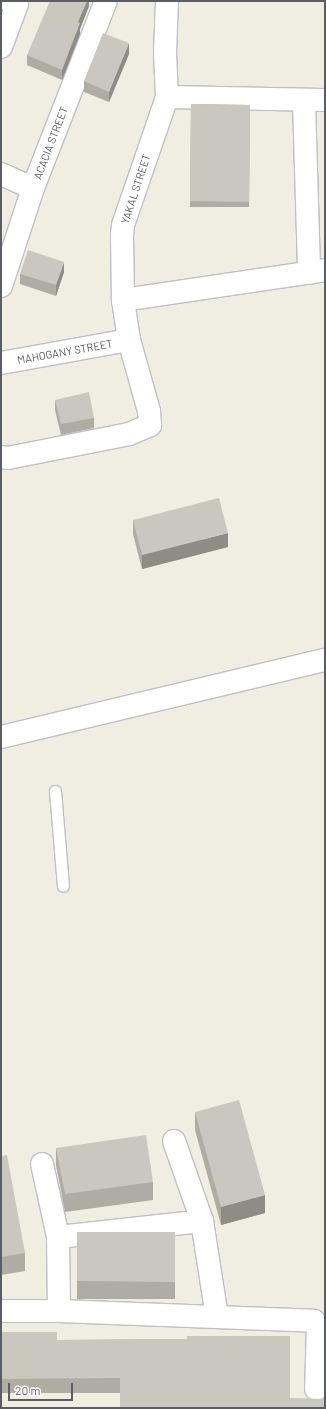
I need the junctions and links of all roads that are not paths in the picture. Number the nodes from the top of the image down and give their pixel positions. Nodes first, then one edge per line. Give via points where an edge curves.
1 (106, 1) edge
2 (167, 1) edge
3 (15, 2) edge
4 (1, 47) edge
5 (167, 97) junction
6 (314, 100) edge
7 (1, 174) edge
8 (33, 188) junction
9 (317, 272) edge
10 (1, 286) edge
11 (123, 300) junction
12 (129, 340) junction
13 (1, 363) edge
14 (1, 457) edge
15 (325, 660) edge
16 (1, 737) edge
17 (55, 791) dead end
18 (63, 886) dead end
19 (174, 1141) dead end
20 (42, 1164) dead end
21 (202, 1220) junction
22 (58, 1237) junction
23 (1, 1311) edge
24 (59, 1311) junction
25 (217, 1317) junction
26 (316, 1389) dead end

1 - 8 street, ACACIA STREET
2 - 5 street, YAKAL STREET
3 - 4 street
5 - 6 street
5 - 11 street, YAKAL STREET via 123,225
6 - 9 street
7 - 8 street
8 - 10 street, ACACIA STREET
9 - 11 street
11 - 12 street, YAKAL STREET
12 - 13 street, MAHOGANY STREET
12 - 14 street, YAKAL STREET via 149,411 150,425 129,434 8,458
15 - 16 street
17 - 18 lane
19 - 21 street
20 - 22 street
21 - 22 street
21 - 25 street
22 - 24 street
23 - 24 street
24 - 25 street
25 - 26 street via 314,1321 318,1327

